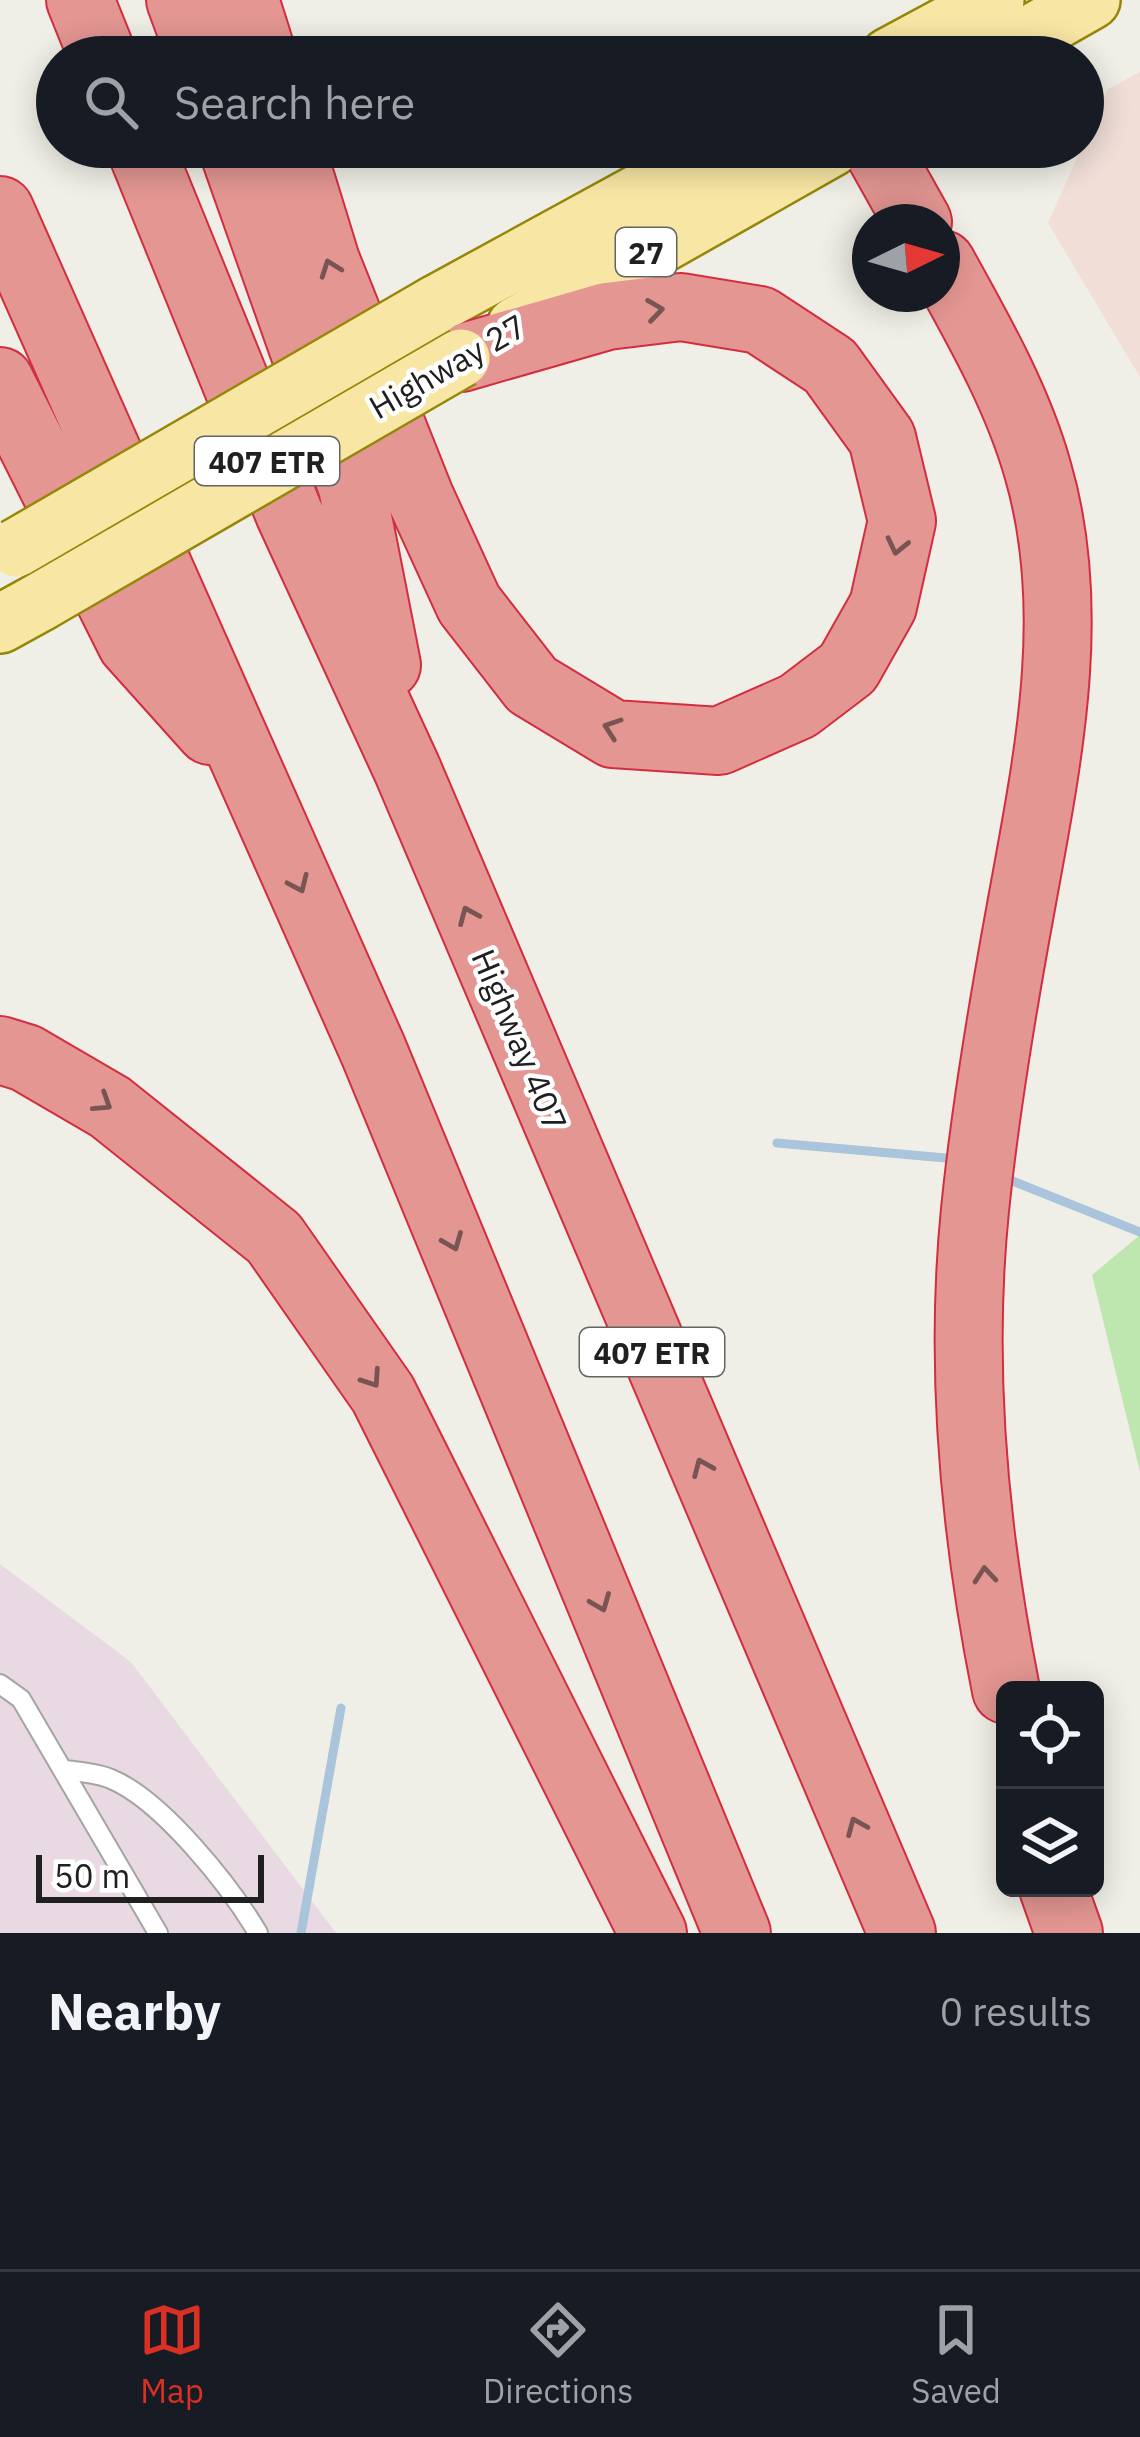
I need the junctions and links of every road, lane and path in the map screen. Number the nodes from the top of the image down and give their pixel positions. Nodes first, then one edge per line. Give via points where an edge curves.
1 (80, 0) edge
2 (180, 0) edge
3 (245, 0) edge
4 (995, 0) edge
5 (1091, 0) edge
6 (95, 36) edge
7 (193, 36) edge
8 (256, 36) edge
9 (929, 36) edge
10 (1028, 36) edge
11 (149, 168) edge
12 (239, 168) edge
13 (298, 168) edge
14 (692, 168) edge
15 (788, 168) edge
16 (888, 168) edge
17 (908, 204) edge
18 (0, 210) edge
19 (960, 300) edge
20 (448, 331) junction
21 (0, 381) edge
22 (11, 577) edge
23 (407, 769) junction
24 (251, 777) junction
25 (0, 1050) edge
26 (1004, 1681) edge
27 (0, 1684) edge
28 (65, 1770) junction
29 (1056, 1897) edge
30 (158, 1933) edge
31 (258, 1933) edge
32 (652, 1933) edge
33 (737, 1933) edge
34 (902, 1933) edge
35 (1069, 1933) edge

1 - 6 highway
2 - 7 highway
3 - 8 highway
4 - 9 main road
5 - 10 main road
11 - 23 highway, Highway 407 / 407 ETR via 289,513
12 - 23 highway via 352,488
20 -> 13 highway via 681,307 760,320 830,366 882,439 902,521 883,607 848,668 798,706 719,741 614,734 532,685 469,604 420,497
14 - 20 main road, Highway 27 / 27
15 - 20 main road, Highway 27 / 27
16 - 17 highway
18 - 24 highway
26 -> 19 highway via 986,1589 970,1375 974,1212 1054,719 1056,564 1031,451
20 - 22 main road, Highway 27 / 27, bridge
21 - 24 highway via 131,643
34 -> 23 highway, Highway 407 / 407 ETR
24 -> 33 highway via 374,1050
25 -> 32 highway via 110,1106 274,1238 383,1394
27 - 28 lane via 21,1699
28 - 30 lane
28 - 31 lane via 110,1778 152,1805
29 - 35 highway

